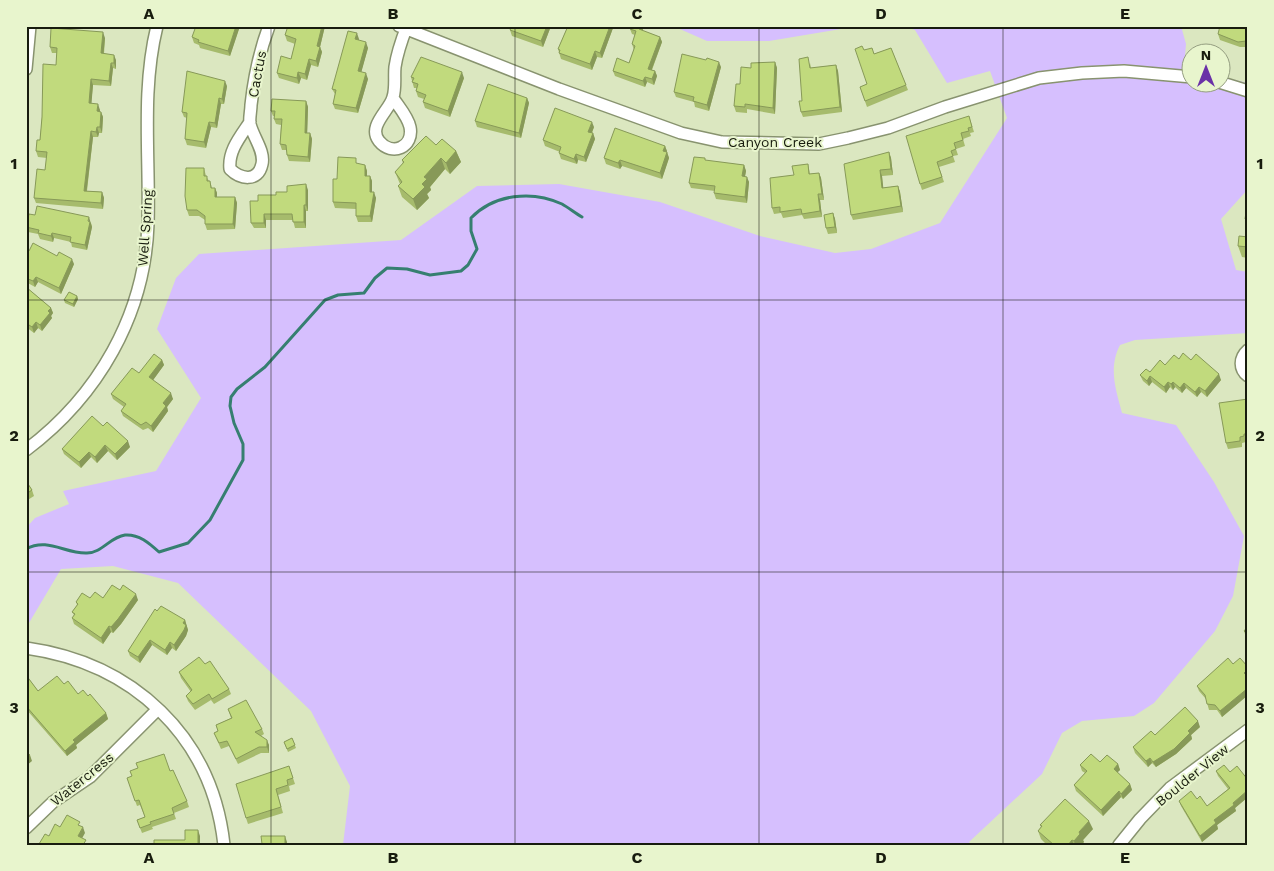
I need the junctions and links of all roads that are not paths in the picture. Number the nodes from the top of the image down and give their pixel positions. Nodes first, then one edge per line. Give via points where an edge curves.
1 (30, 26) edge
2 (157, 26) edge
3 (270, 26) edge
4 (404, 27) edge
5 (26, 70) edge
6 (1182, 76) edge
7 (1232, 86) edge
8 (1248, 91) edge
9 (393, 98) dead end
10 (250, 122) dead end
11 (1248, 350) edge
12 (1248, 376) edge
13 (26, 450) edge
14 (26, 648) edge
15 (158, 709) junction
16 (1248, 730) edge
17 (26, 828) edge
18 (224, 845) edge
19 (1119, 845) edge

1 - 5 street
2 - 13 street, Well Spring via 147,96 147,240 136,296 120,340 90,388 50,432
3 - 10 street, Cactus via 255,68
4 - 6 street, Canyon Creek via 576,96 681,133 722,142 819,144 888,128 1039,78 1124,71
4 - 9 street
7 - 8 street
11 - 12 street via 1241,362 1241,369
14 - 15 street via 84,661 123,682
15 - 17 street, Watercress via 90,777 53,802
15 - 18 street via 176,727 206,773 216,800
16 - 19 street, Boulder View via 1170,788

